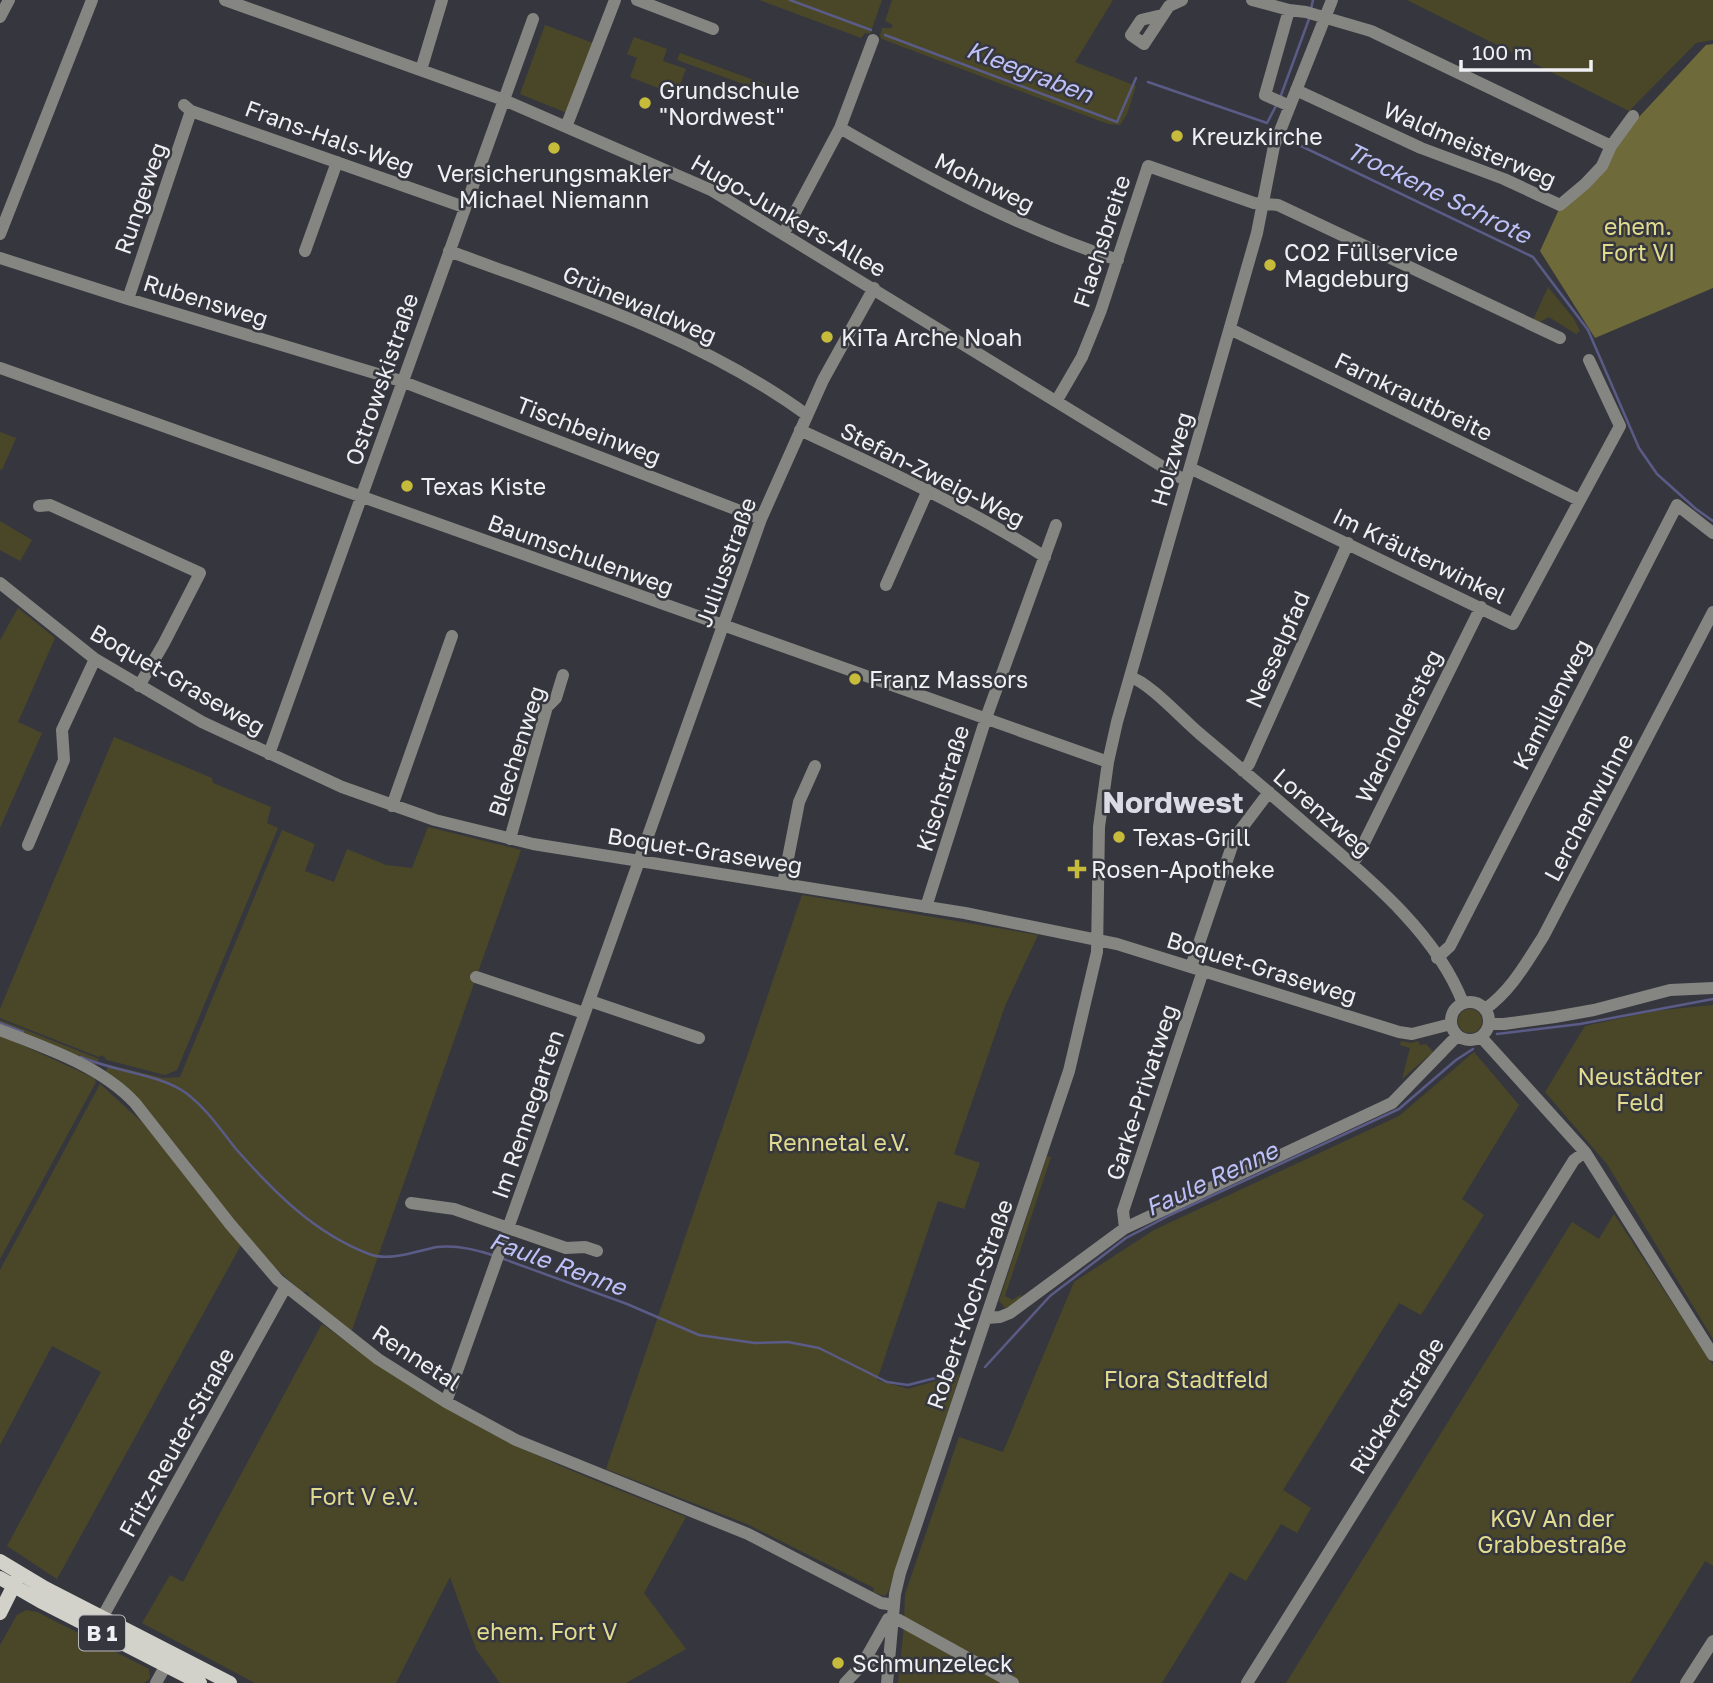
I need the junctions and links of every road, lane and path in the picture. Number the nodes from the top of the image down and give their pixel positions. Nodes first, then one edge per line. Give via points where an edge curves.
1 (9, 0) edge
2 (92, 0) edge
3 (225, 0) edge
4 (442, 0) edge
5 (615, 0) edge
6 (637, 0) edge
7 (1182, 0) edge
8 (1252, 0) edge
9 (1332, 0) edge
10 (1289, 10) junction
11 (1162, 15) dead end
12 (1315, 15) junction
13 (0, 17) edge
14 (533, 19) dead end
15 (713, 29) dead end
16 (873, 40) dead end
17 (421, 71) junction
18 (1296, 90) junction
19 (504, 100) junction
20 (1281, 102) junction
21 (188, 108) joint
22 (1633, 116) dead end
23 (566, 127) junction
24 (840, 128) junction
25 (1611, 146) junction
26 (337, 162) junction
27 (1263, 205) junction
28 (464, 207) junction
29 (1, 229) edge
30 (783, 233) junction
31 (305, 251) dead end
32 (449, 251) junction
33 (0, 258) edge
34 (1118, 260) junction
35 (874, 288) junction
36 (128, 299) junction
37 (1230, 329) junction
38 (1560, 338) dead end
39 (1588, 360) dead end
40 (0, 369) edge
41 (401, 380) junction
42 (1057, 400) junction
43 (807, 415) junction
44 (800, 430) junction
45 (1188, 475) junction
46 (928, 490) junction
47 (361, 498) junction
48 (1579, 500) junction
49 (39, 506) dead end
50 (761, 519) junction
51 (1056, 525) dead end
52 (1713, 533) edge
53 (1348, 543) junction
54 (1045, 557) junction
55 (0, 583) edge
56 (886, 585) dead end
57 (1481, 607) junction
58 (1713, 612) edge
59 (723, 627) junction
60 (452, 636) dead end
61 (95, 659) junction
62 (563, 675) dead end
63 (1130, 677) junction
64 (139, 686) junction
65 (986, 718) junction
66 (269, 754) junction
67 (1108, 762) junction
68 (815, 766) dead end
69 (1243, 771) junction
70 (1269, 792) junction
71 (392, 806) junction
72 (510, 839) junction
73 (28, 845) dead end
74 (639, 862) junction
75 (1352, 863) junction
76 (783, 884) junction
77 (926, 907) junction
78 (1098, 939) junction
79 (1437, 958) junction
80 (1197, 969) junction
81 (476, 977) dead end
82 (1713, 989) edge
83 (1463, 1003) junction
84 (587, 1007) junction
85 (1485, 1010) junction
86 (1451, 1024) junction
87 (1489, 1024) junction
88 (0, 1030) edge
89 (1457, 1036) junction
90 (1480, 1037) junction
91 (699, 1038) dead end
92 (1585, 1152) junction
93 (411, 1203) dead end
94 (509, 1228) junction
95 (1125, 1228) junction
96 (597, 1251) dead end
97 (285, 1288) junction
98 (987, 1318) junction
99 (1713, 1355) edge
100 (446, 1402) junction
101 (0, 1561) edge
102 (18, 1572) junction
103 (5, 1585) edge
104 (894, 1605) junction
105 (0, 1613) edge
106 (103, 1616) junction
107 (893, 1619) junction
108 (1713, 1640) edge
109 (166, 1665) junction
110 (862, 1665) junction
111 (888, 1678) edge
112 (156, 1683) edge
113 (200, 1683) edge
114 (230, 1683) edge
115 (845, 1683) edge
116 (1013, 1683) edge
117 (1247, 1683) edge
118 (1686, 1683) edge

1 - 13 street
2 - 29 street
3 - 17 street, Hugo-Junkers-Allee
4 - 17 street
5 - 23 street
6 - 15 street
7 - 11 street
8 - 10 street
9 - 12 street, Holzweg
10 - 12 street
10 - 20 street via 1265,95
12 - 18 street, Holzweg
12 - 25 street via 1377,34
14 - 19 street, Ostrowskistraße
16 - 24 street
17 - 19 street, Hugo-Junkers-Allee
18 - 20 street, Holzweg
18 - 25 street, Waldmeisterweg via 1560,205 1602,166
19 - 23 street, Hugo-Junkers-Allee
19 - 28 street, Ostrowskistraße
20 - 27 street, Holzweg
21 - 26 street, Frans-Hals-Weg
21 - 36 street, Rungeweg
22 - 25 street, Waldmeisterweg
23 - 30 street, Hugo-Junkers-Allee via 711,190
24 - 30 street
24 - 34 street, Mohnweg via 986,208
26 - 28 street, Frans-Hals-Weg
26 - 31 street
27 - 34 street, Flachsbreite via 1148,166
27 - 37 street, Holzweg
27 - 38 street via 1278,205
28 - 32 street, Ostrowskistraße
30 - 35 street, Hugo-Junkers-Allee
32 - 41 street, Ostrowskistraße
32 - 43 street, Grünewaldweg via 590,303 732,366
33 - 36 street, Rubensweg
34 - 42 street, Flachsbreite via 1082,357
35 - 42 street, Hugo-Junkers-Allee
35 - 43 street, Juliusstraße
36 - 41 street, Rubensweg
37 - 45 street, Holzweg
37 - 48 street, Farnkrautbreite
39 - 48 street, Im Kräuterwinkel via 1620,426
40 - 47 street, Baumschulenweg
41 - 47 street, Ostrowskistraße
41 - 50 street, Tischbeinweg
42 - 45 street, Hugo-Junkers-Allee
43 - 44 street, Juliusstraße
44 - 46 street, Stefan-Zweig-Weg
44 - 50 street, Juliusstraße
45 - 53 street, Im Kräuterwinkel
45 - 63 street, Holzweg
46 - 54 street, Stefan-Zweig-Weg
46 - 56 street
47 - 59 street, Baumschulenweg
47 - 66 street, Ostrowskistraße
48 - 57 street, Im Kräuterwinkel via 1513,624
49 - 64 street via 50,505 200,573
50 - 59 street, Juliusstraße
51 - 54 street, Kischstraße
52 - 79 street, Kamillenweg via 1677,505 1450,946
53 - 57 street, Im Kräuterwinkel
53 - 69 street, Nesselpfad
54 - 65 street, Kischstraße
55 - 61 street, Boquet-Graseweg
57 - 75 street, Wacholdersteg
58 - 85 street, Lerchenwuhne via 1543,937 1513,983
59 - 65 street, Baumschulenweg
59 - 74 street, Juliusstraße
60 - 71 street
61 - 64 street, Boquet-Graseweg
61 - 73 street via 62,730 64,760
62 - 72 street, Blechenweg via 556,698 547,707
63 - 67 street, Holzweg
63 - 69 street, Lorenzweg via 1143,682
64 - 66 street, Boquet-Graseweg
65 - 67 street, Baumschulenweg
65 - 77 street, Kischstraße
66 - 71 street, Boquet-Graseweg
67 - 78 street, Holzweg via 1099,827
68 - 76 street via 799,802
69 - 70 street, Lorenzweg
70 - 75 street, Lorenzweg
70 - 80 street, Garke-Privatweg via 1235,837
71 - 72 street, Boquet-Graseweg
72 - 74 street, Boquet-Graseweg
74 - 76 street, Boquet-Graseweg
74 - 84 street, Im Rennegarten
75 - 79 street, Lorenzweg via 1408,919
76 - 77 street, Boquet-Graseweg
77 - 78 street, Boquet-Graseweg
78 - 80 street, Boquet-Graseweg
78 - 98 street, Robert-Koch-Straße via 1069,1071
79 - 83 street, Lorenzweg
80 - 86 street, Boquet-Graseweg via 1399,1032 1412,1034
80 - 95 street, Garke-Privatweg via 1123,1212
81 - 84 street, Im Rennegarten
82 - 87 street via 1670,990 1594,1010
83 - 85 street via 1475,1003
83 - 86 street via 1453,1011
84 - 91 street, Im Rennegarten
84 - 94 street, Im Rennegarten
85 - 87 street
86 - 89 street
87 - 90 street
88 - 97 street, Rennetal via 82,1066 123,1090
89 - 90 street via 1469,1041
89 - 95 street via 1392,1102
90 - 92 street
92 - 99 street
92 - 117 street, Rückertstraße via 1574,1160
93 - 94 street, Im Rennegarten via 454,1209
94 - 96 street, Im Rennegarten via 566,1248
94 - 100 street, Im Rennegarten
95 - 98 street via 1010,1313
97 - 100 street, Rennetal via 378,1359
97 - 106 street, Fritz-Reuter-Straße
98 - 104 street, Robert-Koch-Straße via 900,1573
100 - 104 street, Rennetal via 532,1447 748,1534 881,1603
101 - 102 main road, B 1
102 - 103 main road
102 - 106 main road, B 1
103 - 105 main road
103 - 109 main road, B 1
104 - 107 street, Robert-Koch-Straße
106 - 114 main road, B 1
107 - 110 street via 888,1619
107 - 111 street, Robert-Koch-Straße
107 - 116 street
108 - 118 street
109 - 112 street
109 - 113 main road, B 1
110 - 111 street via 877,1661
110 - 115 street

